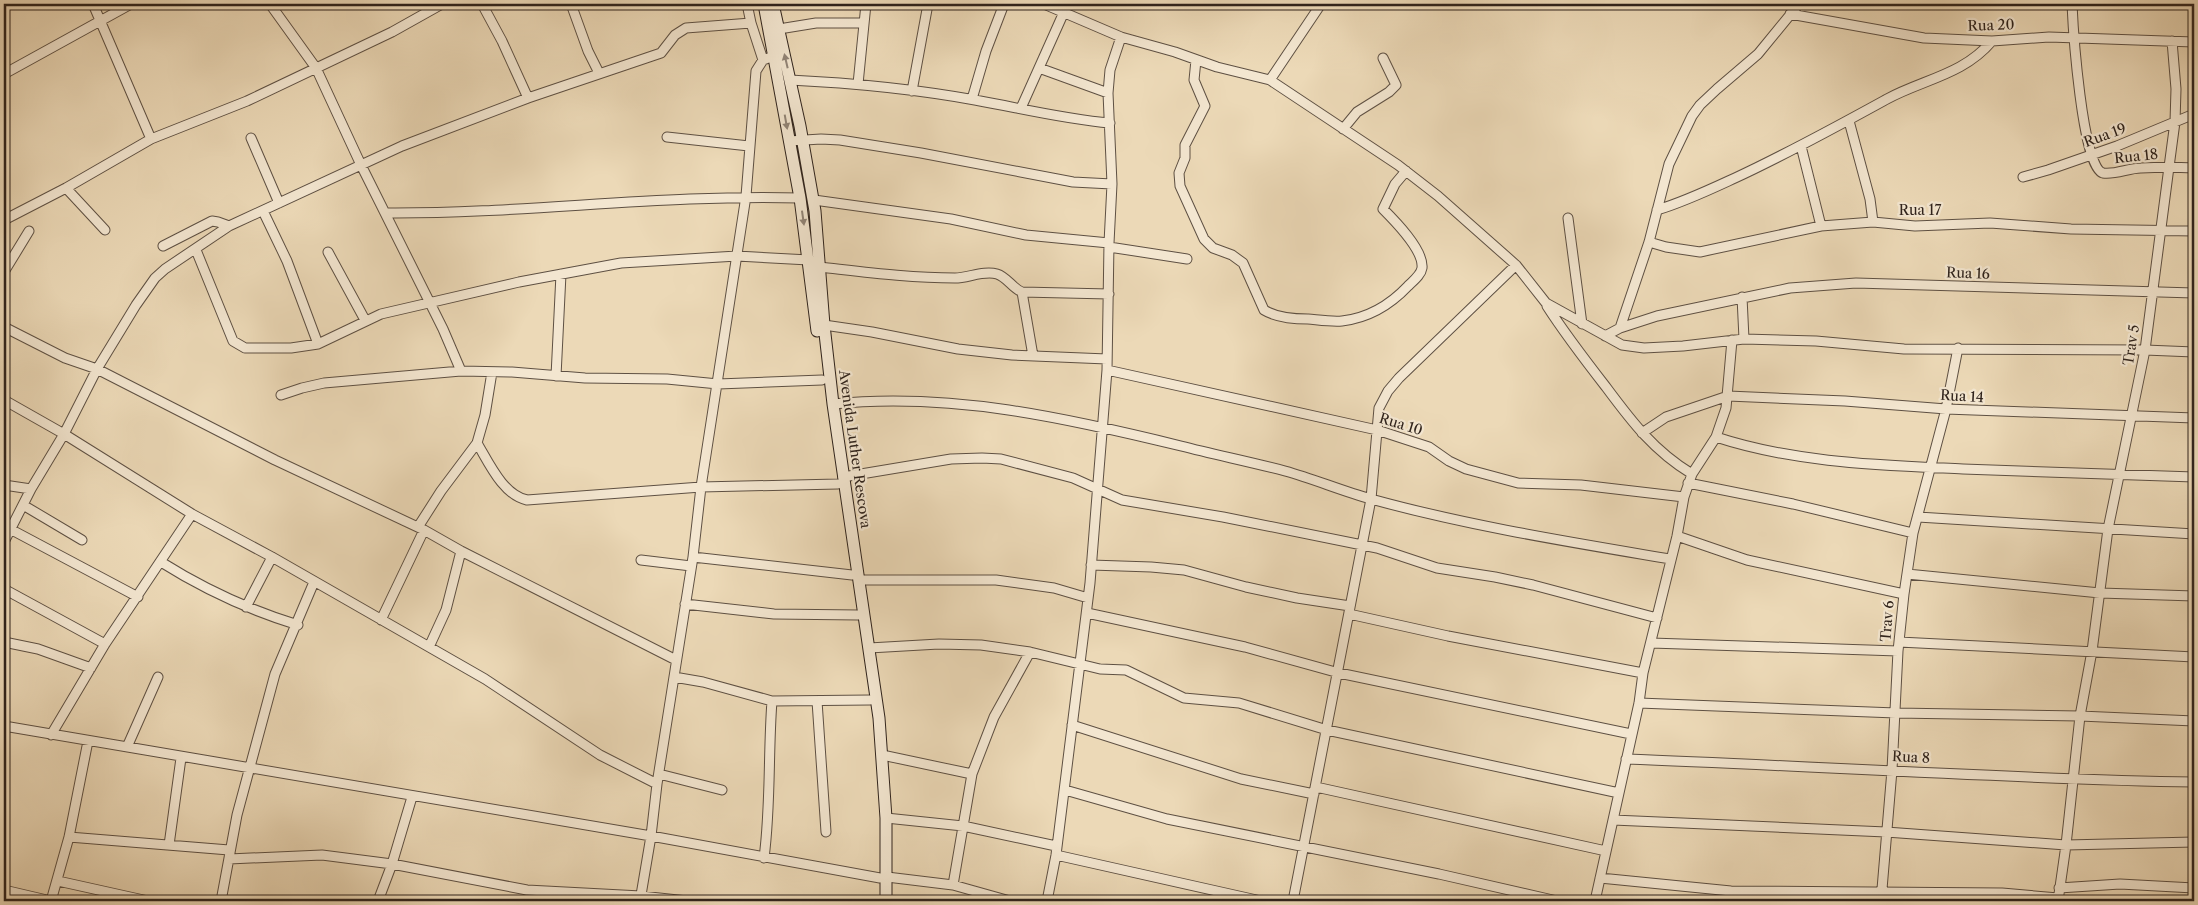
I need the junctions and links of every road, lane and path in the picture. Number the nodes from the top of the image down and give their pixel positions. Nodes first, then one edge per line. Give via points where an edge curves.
1 (93, 4) edge
2 (130, 4) edge
3 (270, 4) edge
4 (442, 4) edge
5 (482, 4) edge
6 (572, 4) edge
7 (747, 4) edge
8 (764, 4) edge
9 (773, 4) edge
10 (866, 4) edge
11 (928, 4) edge
12 (1004, 4) edge
13 (1044, 4) edge
14 (1321, 4) edge
15 (1799, 4) edge
16 (2072, 4) edge
17 (1064, 12) junction
18 (1790, 14) junction
19 (100, 21) junction
20 (751, 23) junction
21 (864, 23) junction
22 (779, 29) junction
23 (1121, 37) junction
24 (2074, 38) junction
25 (1992, 41) junction
26 (2172, 41) junction
27 (2194, 42) edge
28 (769, 58) junction
29 (1383, 58) dead end
30 (1196, 60) junction
31 (316, 68) junction
32 (1039, 68) junction
33 (599, 73) junction
34 (4, 74) edge
35 (790, 80) junction
36 (1270, 80) junction
37 (858, 84) junction
38 (912, 91) junction
39 (1108, 93) junction
40 (528, 98) junction
41 (972, 99) junction
42 (1020, 108) junction
43 (2194, 114) edge
44 (1849, 121) junction
45 (2175, 122) junction
46 (1110, 123) junction
47 (1343, 129) junction
48 (667, 137) dead end
49 (251, 138) dead end
50 (151, 139) junction
51 (802, 140) junction
52 (790, 141) junction
53 (749, 146) junction
54 (1801, 146) junction
55 (2091, 155) junction
56 (361, 165) junction
57 (2169, 166) junction
58 (2194, 168) edge
59 (1406, 171) junction
60 (2023, 177) dead end
61 (1112, 184) junction
62 (66, 188) junction
63 (746, 196) junction
64 (800, 198) junction
65 (814, 200) junction
66 (279, 203) junction
67 (1658, 210) junction
68 (263, 211) junction
69 (386, 213) junction
70 (1568, 218) dead end
71 (4, 220) edge
72 (1873, 222) junction
73 (229, 226) junction
74 (1821, 226) junction
75 (29, 230) dead end
76 (105, 230) dead end
77 (2160, 230) junction
78 (2194, 231) edge
79 (1650, 242) junction
80 (1109, 245) junction
81 (163, 246) dead end
82 (196, 250) junction
83 (328, 252) dead end
84 (737, 256) junction
85 (1187, 259) dead end
86 (809, 260) junction
87 (1516, 265) junction
88 (820, 267) junction
89 (4, 272) edge
90 (561, 274) junction
91 (1022, 292) junction
92 (2152, 292) junction
93 (2194, 293) edge
94 (1109, 294) junction
95 (1742, 297) junction
96 (430, 301) junction
97 (1546, 303) junction
98 (365, 320) junction
99 (1582, 324) junction
100 (824, 325) junction
101 (4, 327) edge
102 (1620, 328) junction
103 (1605, 336) junction
104 (1744, 339) junction
105 (1732, 340) junction
106 (318, 344) junction
107 (1958, 348) junction
108 (2145, 350) junction
109 (2194, 352) edge
110 (1033, 356) junction
111 (1107, 359) junction
112 (97, 368) junction
113 (1107, 370) junction
114 (460, 371) junction
115 (492, 372) junction
116 (556, 376) junction
117 (822, 380) junction
118 (718, 384) junction
119 (281, 395) dead end
120 (1728, 396) junction
121 (4, 400) edge
122 (833, 404) junction
123 (1946, 409) junction
124 (2132, 416) junction
125 (2194, 418) edge
126 (1103, 427) junction
127 (1377, 430) junction
128 (1642, 433) junction
129 (64, 434) junction
130 (1716, 437) junction
131 (477, 444) junction
132 (1932, 467) junction
133 (2119, 475) junction
134 (2194, 477) edge
135 (1690, 479) junction
136 (840, 480) junction
137 (4, 485) edge
138 (701, 487) junction
139 (1097, 488) junction
140 (31, 489) junction
141 (1684, 497) junction
142 (1371, 499) junction
143 (23, 505) junction
144 (192, 514) junction
145 (1918, 517) junction
146 (10, 529) junction
147 (421, 529) junction
148 (2108, 529) junction
149 (1913, 533) junction
150 (2194, 534) edge
151 (1677, 536) junction
152 (82, 540) dead end
153 (4, 542) edge
154 (1362, 546) junction
155 (461, 551) junction
156 (272, 557) junction
157 (1670, 559) junction
158 (641, 560) dead end
159 (692, 561) junction
160 (161, 562) junction
161 (1092, 565) junction
162 (1907, 574) junction
163 (856, 578) junction
164 (314, 582) junction
165 (4, 589) edge
166 (2100, 593) junction
167 (1904, 594) junction
168 (2194, 596) edge
169 (138, 597) junction
170 (1088, 598) junction
171 (685, 604) junction
172 (246, 607) junction
173 (1349, 610) junction
174 (1087, 613) junction
175 (858, 615) junction
176 (1657, 618) junction
177 (380, 620) junction
178 (298, 625) junction
179 (4, 642) edge
180 (1651, 643) junction
181 (105, 644) junction
182 (429, 647) junction
183 (1898, 647) junction
184 (869, 648) junction
185 (2092, 651) junction
186 (1030, 652) junction
187 (2194, 657) edge
188 (676, 660) junction
189 (1081, 665) junction
190 (91, 668) junction
191 (1338, 673) junction
192 (1643, 673) junction
193 (158, 677) dead end
194 (674, 677) junction
195 (870, 700) junction
196 (772, 701) junction
197 (817, 701) junction
198 (1639, 703) junction
199 (1896, 713) junction
200 (2080, 716) junction
201 (2194, 720) edge
202 (1072, 725) junction
203 (4, 726) edge
204 (1328, 730) junction
205 (1631, 734) junction
206 (51, 736) junction
207 (88, 741) junction
208 (127, 747) junction
209 (882, 754) junction
210 (181, 758) junction
211 (1626, 759) junction
212 (251, 770) junction
213 (1892, 770) junction
214 (972, 774) junction
215 (658, 779) junction
216 (2072, 780) junction
217 (2194, 782) edge
218 (722, 790) dead end
219 (1065, 790) junction
220 (1315, 790) junction
221 (1619, 793) junction
222 (412, 797) junction
223 (886, 818) junction
224 (1613, 820) junction
225 (963, 826) junction
226 (826, 832) dead end
227 (1886, 832) junction
228 (651, 836) junction
229 (69, 837) junction
230 (2194, 842) edge
231 (169, 845) junction
232 (1304, 846) junction
233 (2066, 846) junction
234 (1056, 851) junction
235 (1606, 851) junction
236 (229, 854) junction
237 (764, 858) junction
238 (392, 864) junction
239 (884, 877) junction
240 (1600, 878) junction
241 (58, 881) junction
242 (953, 885) junction
243 (2059, 888) junction
244 (2194, 888) edge
245 (4, 890) edge
246 (1881, 897) edge
247 (640, 898) edge
248 (2058, 900) edge
249 (51, 901) edge
250 (148, 901) edge
251 (221, 901) edge
252 (378, 901) edge
253 (687, 901) edge
254 (879, 901) edge
255 (886, 901) edge
256 (1010, 901) edge
257 (1047, 901) edge
258 (1262, 901) edge
259 (1293, 901) edge
260 (1557, 901) edge
261 (1595, 901) edge

1 - 19 street
2 - 19 street
3 - 31 street
4 - 31 street
5 - 40 street
6 - 33 street
7 - 20 street
8 - 28 main road, Avenida Luther Rescova
9 - 22 main road, Avenida Luther Rescova
10 - 21 street
11 - 38 street
12 - 41 street
13 - 17 street
14 - 36 street
15 - 18 street
16 - 24 street
17 - 23 street
17 - 32 street
18 - 25 street, Rua 20 via 1924,38
18 - 67 street via 1758,54 1707,97 1692,116 1669,164
19 - 34 street
19 - 50 street
20 - 28 street
20 - 33 street via 686,28 680,30 661,53
21 - 22 street via 816,22
21 - 37 street
35 -> 22 main road, Avenida Luther Rescova
23 - 30 street
23 - 39 street via 1110,70
24 - 25 street, Rua 20 via 2030,37
24 - 26 street, Rua 20
24 - 55 street
25 - 44 street via 1968,63 1889,98
26 - 27 street, Rua 20
26 - 45 street, Trav 5
28 -> 52 main road, Avenida Luther Rescova
28 - 53 street via 756,71
29 - 47 street via 1396,85 1358,112
30 - 36 street
30 - 59 street via 1194,80 1205,106 1185,145 1185,158 1179,173 1180,186 1204,239 1213,248 1243,262 1264,310 1270,314 1342,321 1378,310 1395,299 1417,277 1422,269 1414,246 1382,208
31 - 50 street via 248,102
31 - 56 street
32 - 39 street
32 - 42 street
33 - 40 street
35 - 37 street
35 - 51 main road, Avenida Luther Rescova
36 - 47 street
37 - 38 street
38 - 41 street
39 - 46 street
40 - 56 street
41 - 42 street
42 - 46 street via 1072,120
43 - 45 street, Rua 19
44 - 54 street
44 - 72 street
45 - 55 street, Rua 19
45 - 57 street, Trav 5
46 - 61 street
47 - 59 street
48 - 53 street
49 - 66 street
50 - 62 street
51 - 52 street
51 - 61 street via 857,143 1073,182
51 - 65 main road, Avenida Luther Rescova
52 - 64 main road, Avenida Luther Rescova
53 - 63 street
54 - 67 street
54 - 74 street
55 - 57 street, Rua 18 via 2098,169 2104,173
55 - 60 street, Rua 19
56 - 66 street
56 - 69 street
57 - 58 street, Rua 18
57 - 77 street, Trav 5
59 - 87 street
61 - 80 street
62 - 71 street
62 - 76 street
63 - 64 street
63 - 69 street
63 - 84 street
64 -> 86 main road, Avenida Luther Rescova
65 - 80 street via 951,218 1018,234
65 - 88 main road, Avenida Luther Rescova
66 - 68 street
67 - 79 street
68 - 73 street
68 - 106 street via 287,261
69 - 96 street
70 - 99 street
72 - 74 street, Rua 17
72 - 77 street, Rua 17 via 1916,226 1990,223 2071,229
73 - 81 street via 212,222
73 - 82 street
74 - 79 street, Rua 17 via 1700,252
75 - 89 street
77 - 78 street, Rua 17
77 - 92 street, Trav 5
79 - 102 street
80 - 85 street
80 - 94 street
82 - 106 street via 236,344 245,348 291,348
82 - 112 street via 155,278
83 - 98 street
84 - 86 street
84 - 90 street via 621,263
84 - 118 street
86 - 117 main road, Avenida Luther Rescova
87 - 97 street
87 - 127 street via 1388,391 1379,408
88 - 91 street via 949,278 991,273 1003,277
88 - 100 main road, Avenida Luther Rescova
90 - 96 street
90 - 116 street
91 - 94 street
91 - 110 street
92 - 93 street, Rua 16
92 - 95 street, Rua 16 via 1856,283 1790,288
92 - 108 street, Trav 5
94 - 111 street
95 - 102 street, Rua 16 via 1656,316
95 - 104 street
96 - 98 street
96 - 114 street
97 - 99 street
97 - 128 street
98 - 106 street
99 - 103 street
100 - 110 street via 958,349
100 - 122 main road, Avenida Luther Rescova
101 - 112 street via 65,358
102 - 103 street, Rua 16
103 - 105 street via 1622,345 1644,348
104 - 105 street
104 - 107 street via 1904,349
105 - 120 street
107 - 108 street
107 - 123 street, Trav 6
108 - 109 street
108 - 124 street, Trav 5
110 - 111 street
111 - 113 street
112 - 129 street
112 - 147 street via 275,460
113 - 126 street
113 - 127 street, Rua 10
114 - 115 street
114 - 119 street via 324,383
115 - 116 street
115 - 131 street via 486,415
116 - 118 street
117 - 118 street
117 - 136 main road, Avenida Luther Rescova
118 - 138 street
120 - 123 street, Rua 14
120 - 128 street via 1666,417
120 - 130 street
121 - 129 street
122 - 126 street via 866,401 943,403 1022,412
122 - 136 main road, Avenida Luther Rescova
123 - 124 street, Rua 14
123 - 132 street, Trav 6
124 - 125 street, Rua 14
124 - 133 street, Trav 5
126 - 139 street
126 - 142 street via 1286,471
127 - 141 street, Rua 10 via 1429,447 1466,469 1518,483 1581,485
127 - 142 street
128 - 135 street
129 - 140 street
129 - 144 street
130 - 132 street via 1745,447 1796,455
130 - 135 street
131 - 138 street via 514,496 527,500
131 - 147 street via 441,491
132 - 133 street
132 - 145 street, Trav 6
133 - 134 street
133 - 148 street, Trav 5
135 - 141 street
135 - 149 street
136 - 138 street
136 - 139 street via 951,459 982,458 1015,462
136 - 163 main road, Avenida Luther Rescova
137 - 140 street
138 - 159 street
139 - 154 street via 1122,500
139 - 161 street
140 - 143 street
141 - 151 street
142 - 154 street
142 - 157 street via 1526,534
143 - 146 street
143 - 152 street
144 - 156 street
144 - 160 street
145 - 148 street
145 - 149 street, Trav 6
146 - 153 street
146 - 169 street
147 - 155 street
147 - 177 street
148 - 150 street
148 - 166 street, Trav 5
149 - 162 street, Trav 6
151 - 157 street
151 - 167 street via 1747,560
154 - 173 street
154 - 176 street via 1436,568 1533,585
155 - 182 street via 446,610
155 - 188 street
156 - 164 street
156 - 172 street
157 - 176 street
158 - 159 street
159 - 163 street
159 - 171 street
160 - 169 street
160 - 172 street
161 - 170 street
161 - 173 street via 1184,570
162 - 166 street
162 - 167 street, Trav 6
163 - 170 street via 996,580 1046,587
163 - 175 main road, Avenida Luther Rescova
163 - 184 main road, Avenida Luther Rescova
164 - 177 street
164 - 178 street
165 - 181 street
166 - 168 street
166 - 185 street, Trav 5
167 - 183 street, Trav 6
169 - 181 street
170 - 174 street
171 - 175 street via 774,614
171 - 188 street
172 - 178 street
173 - 191 street
173 - 192 street via 1448,636
174 - 189 street
174 - 191 street via 1245,647
175 - 195 main road, Avenida Luther Rescova
176 - 180 street
177 - 182 street
178 - 212 street via 276,674
179 - 190 street via 38,649
180 - 183 street
180 - 192 street
181 - 190 street
182 - 215 street via 485,679 573,739
183 - 185 street
183 - 199 street, Trav 6
184 - 186 street via 981,645
184 - 209 main road, Avenida Luther Rescova
185 - 187 street
185 - 200 street, Trav 5
186 - 189 street
186 - 214 street via 994,717
188 - 194 street
189 - 202 street
189 - 204 street via 1133,672 1184,698 1239,703
190 - 206 street
191 - 204 street
191 - 205 street
192 - 198 street
193 - 208 street
194 - 196 street
194 - 215 street
195 - 197 street
195 - 239 main road, Avenida Luther Rescova
196 - 197 street
196 - 237 street via 769,820
197 - 226 street
198 - 199 street
198 - 205 street
199 - 200 street
199 - 213 street, Trav 6
200 - 201 street
200 - 216 street, Trav 5
202 - 219 street
202 - 220 street via 1241,779
203 - 206 street
204 - 220 street
204 - 221 street
205 - 211 street
206 - 207 street
207 - 208 street
207 - 229 street
208 - 210 street
209 - 214 street
209 - 223 main road, Avenida Luther Rescova
210 - 212 street
210 - 231 street
211 - 213 street, Rua 8
211 - 221 street
212 - 222 street
212 - 236 street
213 - 216 street, Rua 8
213 - 227 street, Trav 6
214 - 225 street
215 - 218 street
215 - 228 street
216 - 217 street, Rua 8
216 - 233 street, Trav 5
219 - 232 street via 1167,819
219 - 234 street
220 - 232 street
220 - 235 street
221 - 224 street
222 - 228 street
222 - 238 street
223 - 225 street
223 - 239 main road, Avenida Luther Rescova
224 - 227 street
224 - 235 street
225 - 234 street
225 - 242 street
227 - 233 street
227 - 246 street, Trav 6
228 - 237 street
228 - 247 street
229 - 231 street
229 - 241 street
230 - 233 street
231 - 236 street
232 - 259 street
232 - 260 street
233 - 243 street, Trav 5
234 - 257 street
234 - 258 street
235 - 240 street
236 - 238 street via 308,855
236 - 251 street
237 - 239 street
238 - 247 street via 527,890
238 - 252 street
239 - 242 street
239 - 254 main road, Avenida Luther Rescova
239 - 255 main road, Avenida Luther Rescova
240 - 246 street via 1731,891
240 - 261 street
241 - 249 street
241 - 250 street
242 - 256 street
243 - 244 street via 2120,884
243 - 248 street, Trav 5
245 - 249 street
246 - 248 street via 2002,893
247 - 253 street

